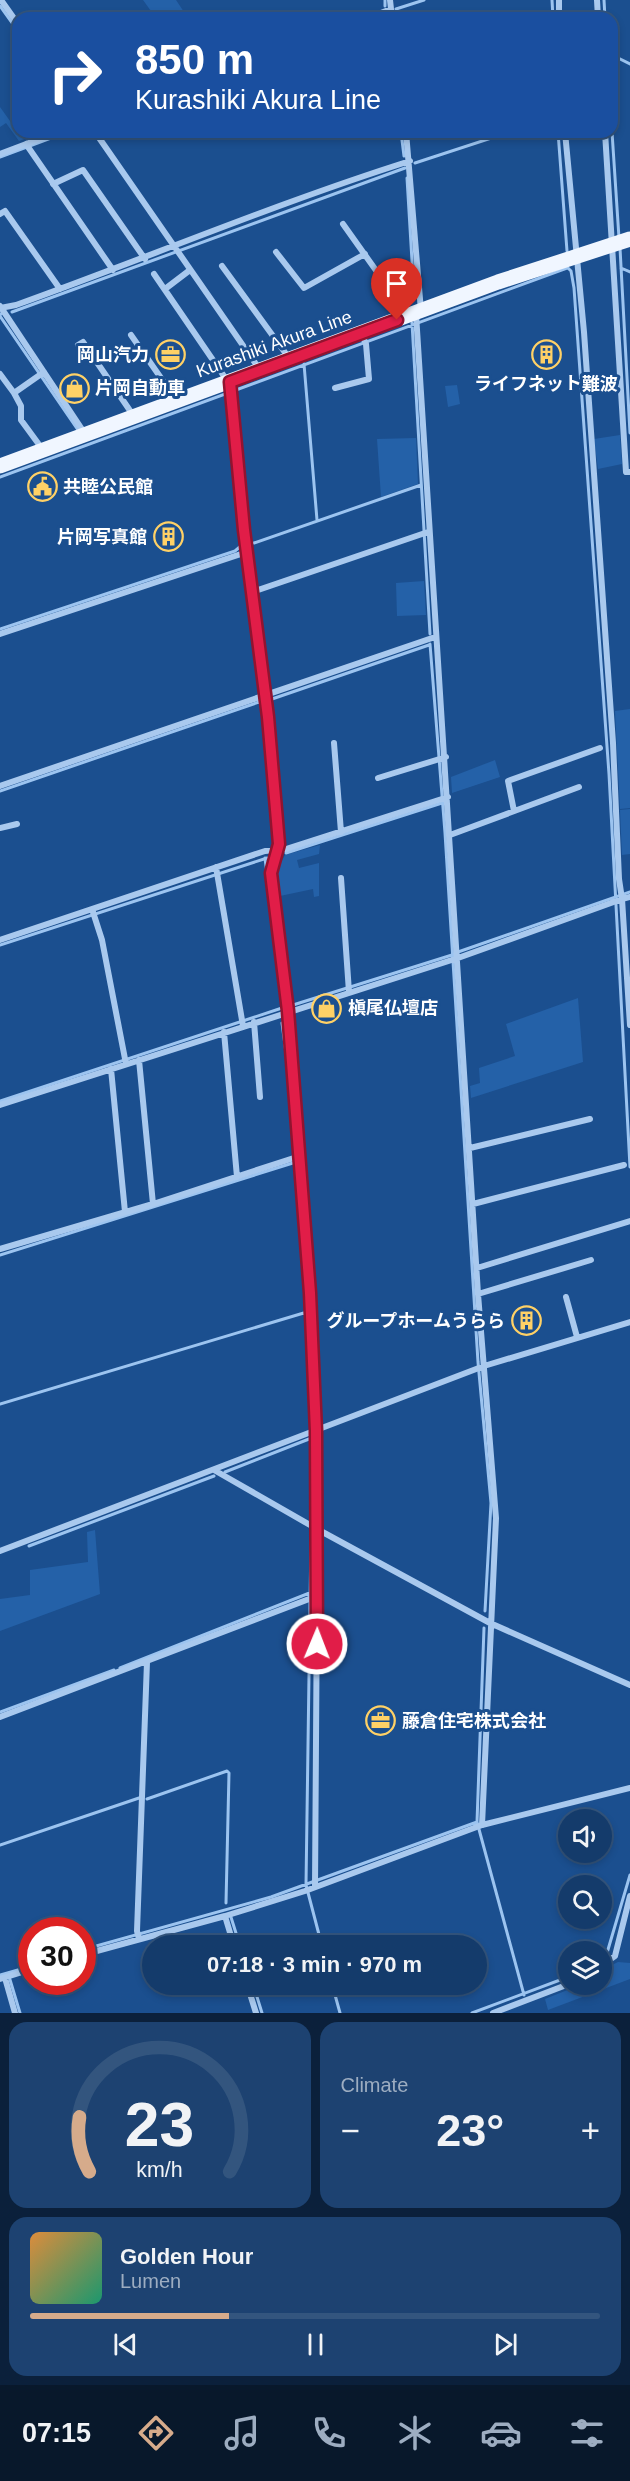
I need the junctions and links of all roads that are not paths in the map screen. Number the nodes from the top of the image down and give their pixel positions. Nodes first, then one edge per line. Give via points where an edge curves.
1 (1, 0) edge
2 (390, 0) edge
3 (391, 9) junction
4 (383, 12) edge
5 (391, 12) edge
6 (12, 16) edge
7 (45, 138) edge
8 (99, 138) edge
9 (407, 138) edge
10 (565, 138) edge
11 (606, 138) edge
12 (27, 146) junction
13 (0, 154) edge
14 (410, 161) junction
15 (53, 184) junction
16 (0, 214) edge
17 (343, 224) dead end
18 (620, 242) edge
19 (178, 250) junction
20 (276, 252) dead end
21 (364, 254) junction
22 (575, 255) junction
23 (145, 259) junction
24 (222, 266) dead end
25 (113, 270) junction
26 (190, 270) junction
27 (154, 274) dead end
28 (60, 289) junction
29 (165, 289) junction
30 (0, 307) edge
31 (416, 317) junction
32 (131, 335) dead end
33 (364, 339) junction
34 (78, 345) dead end
35 (290, 360) junction
36 (261, 370) junction
37 (0, 374) edge
38 (41, 374) junction
39 (230, 386) junction
40 (334, 388) dead end
41 (14, 393) junction
42 (177, 401) junction
43 (133, 417) junction
44 (85, 434) junction
45 (43, 450) junction
46 (0, 466) edge
47 (629, 472) edge
48 (426, 533) junction
49 (247, 552) junction
50 (252, 592) junction
51 (0, 634) edge
52 (435, 638) junction
53 (264, 696) junction
54 (334, 743) dead end
55 (600, 748) dead end
56 (442, 758) junction
57 (378, 778) dead end
58 (0, 786) edge
59 (579, 787) dead end
60 (444, 798) junction
61 (514, 811) junction
62 (17, 824) dead end
63 (0, 828) edge
64 (341, 832) junction
65 (450, 835) junction
66 (278, 850) junction
67 (217, 871) junction
68 (340, 878) dead end
69 (621, 897) junction
70 (630, 897) edge
71 (93, 912) junction
72 (0, 940) edge
73 (457, 955) junction
74 (349, 989) junction
75 (288, 1011) junction
76 (254, 1022) junction
77 (243, 1023) junction
78 (630, 1025) edge
79 (224, 1032) junction
80 (139, 1060) junction
81 (125, 1062) junction
82 (111, 1069) junction
83 (260, 1097) dead end
84 (0, 1106) edge
85 (590, 1119) dead end
86 (470, 1148) junction
87 (297, 1157) junction
88 (624, 1165) dead end
89 (237, 1177) junction
90 (153, 1204) junction
91 (473, 1204) junction
92 (125, 1212) junction
93 (630, 1221) edge
94 (0, 1249) edge
95 (591, 1260) dead end
96 (477, 1268) junction
97 (478, 1294) junction
98 (566, 1297) dead end
99 (630, 1322) edge
100 (577, 1338) junction
101 (480, 1367) junction
102 (316, 1431) junction
103 (214, 1470) junction
104 (317, 1529) junction
105 (0, 1551) edge
106 (314, 1597) junction
107 (490, 1623) junction
108 (147, 1662) junction
109 (630, 1685) edge
110 (0, 1717) edge
111 (630, 1788) edge
112 (479, 1826) junction
113 (311, 1886) junction
114 (630, 1896) edge
115 (228, 1915) junction
116 (232, 1935) edge
117 (138, 1936) junction
118 (96, 1950) edge
119 (612, 1958) edge
120 (6, 1978) edge
121 (558, 1988) edge
122 (250, 1995) edge
123 (15, 2013) edge
124 (256, 2013) edge
125 (493, 2013) edge

1 - 6 street
2 - 3 street
3 - 4 street
3 - 5 street
7 - 12 street
8 - 19 street
9 - 14 street
10 - 22 street
11 - 18 street
12 - 13 street
12 - 15 street
14 - 19 street
14 - 31 street
15 - 23 street via 83,170
15 - 25 street
16 - 28 street via 5,210
17 - 21 street
18 - 22 main road, Kurashiki Akura Line
18 - 47 street
19 - 23 street
19 - 26 street
20 - 21 street via 303,288
21 - 31 street
22 - 31 main road, Kurashiki Akura Line
22 - 69 street via 584,332
23 - 25 street
24 - 35 street
25 - 28 street
26 - 29 street
26 - 36 street
27 - 29 street
28 - 30 street
29 - 39 street
30 - 38 street
31 - 33 main road, Kurashiki Akura Line
31 - 48 street
32 - 42 street
33 - 35 main road, Kurashiki Akura Line
33 - 40 street via 369,379
34 - 43 street via 83,342
35 - 36 main road, Kurashiki Akura Line
36 - 39 main road, Kurashiki Akura Line
37 - 41 street
38 - 41 street
38 - 44 street
39 - 42 main road, Kurashiki Akura Line
39 - 49 street
41 - 45 street via 21,406 21,420
42 - 43 main road, Kurashiki Akura Line
43 - 44 main road, Kurashiki Akura Line
44 - 45 main road, Kurashiki Akura Line
45 - 46 main road, Kurashiki Akura Line
48 - 50 street
48 - 52 street
49 - 50 street
49 - 51 street
50 - 53 street
52 - 53 street
52 - 56 street
53 - 58 street
53 - 66 street
54 - 64 street
55 - 61 street via 507,781
56 - 57 street
56 - 60 street
59 - 61 street
60 - 64 street
60 - 65 street
61 - 65 street
62 - 63 street
64 - 66 street
65 - 73 street
66 - 67 street
66 - 75 street via 271,873
67 - 71 street
67 - 77 street
68 - 74 street
69 - 70 street
69 - 73 street
69 - 78 street
71 - 72 street
71 - 81 street
73 - 74 street via 448,961
73 - 86 street
74 - 75 street
75 - 76 street
75 - 87 street
76 - 77 street
76 - 83 street
77 - 79 street
79 - 80 street
79 - 89 street
80 - 81 street
80 - 90 street
81 - 82 street
82 - 84 street
82 - 92 street
85 - 86 street
86 - 91 street
87 - 89 street
87 - 102 street via 310,1293
88 - 91 street
89 - 90 street
90 - 92 street
91 - 96 street
92 - 94 street
93 - 96 street
95 - 97 street
96 - 97 street
97 - 101 street
98 - 100 street
99 - 100 street
100 - 101 street
101 - 102 street
101 - 107 street via 496,1518
102 - 103 street
102 - 104 street
103 - 104 street
103 - 105 street
104 - 106 street
104 - 107 street
106 - 108 street
106 - 113 street
107 - 109 street
107 - 112 street
108 - 110 street
108 - 117 street
111 - 112 street
112 - 113 street
113 - 115 street
114 - 119 street
115 - 116 street
115 - 117 street
117 - 118 street
120 - 123 street
121 - 125 street
122 - 124 street

